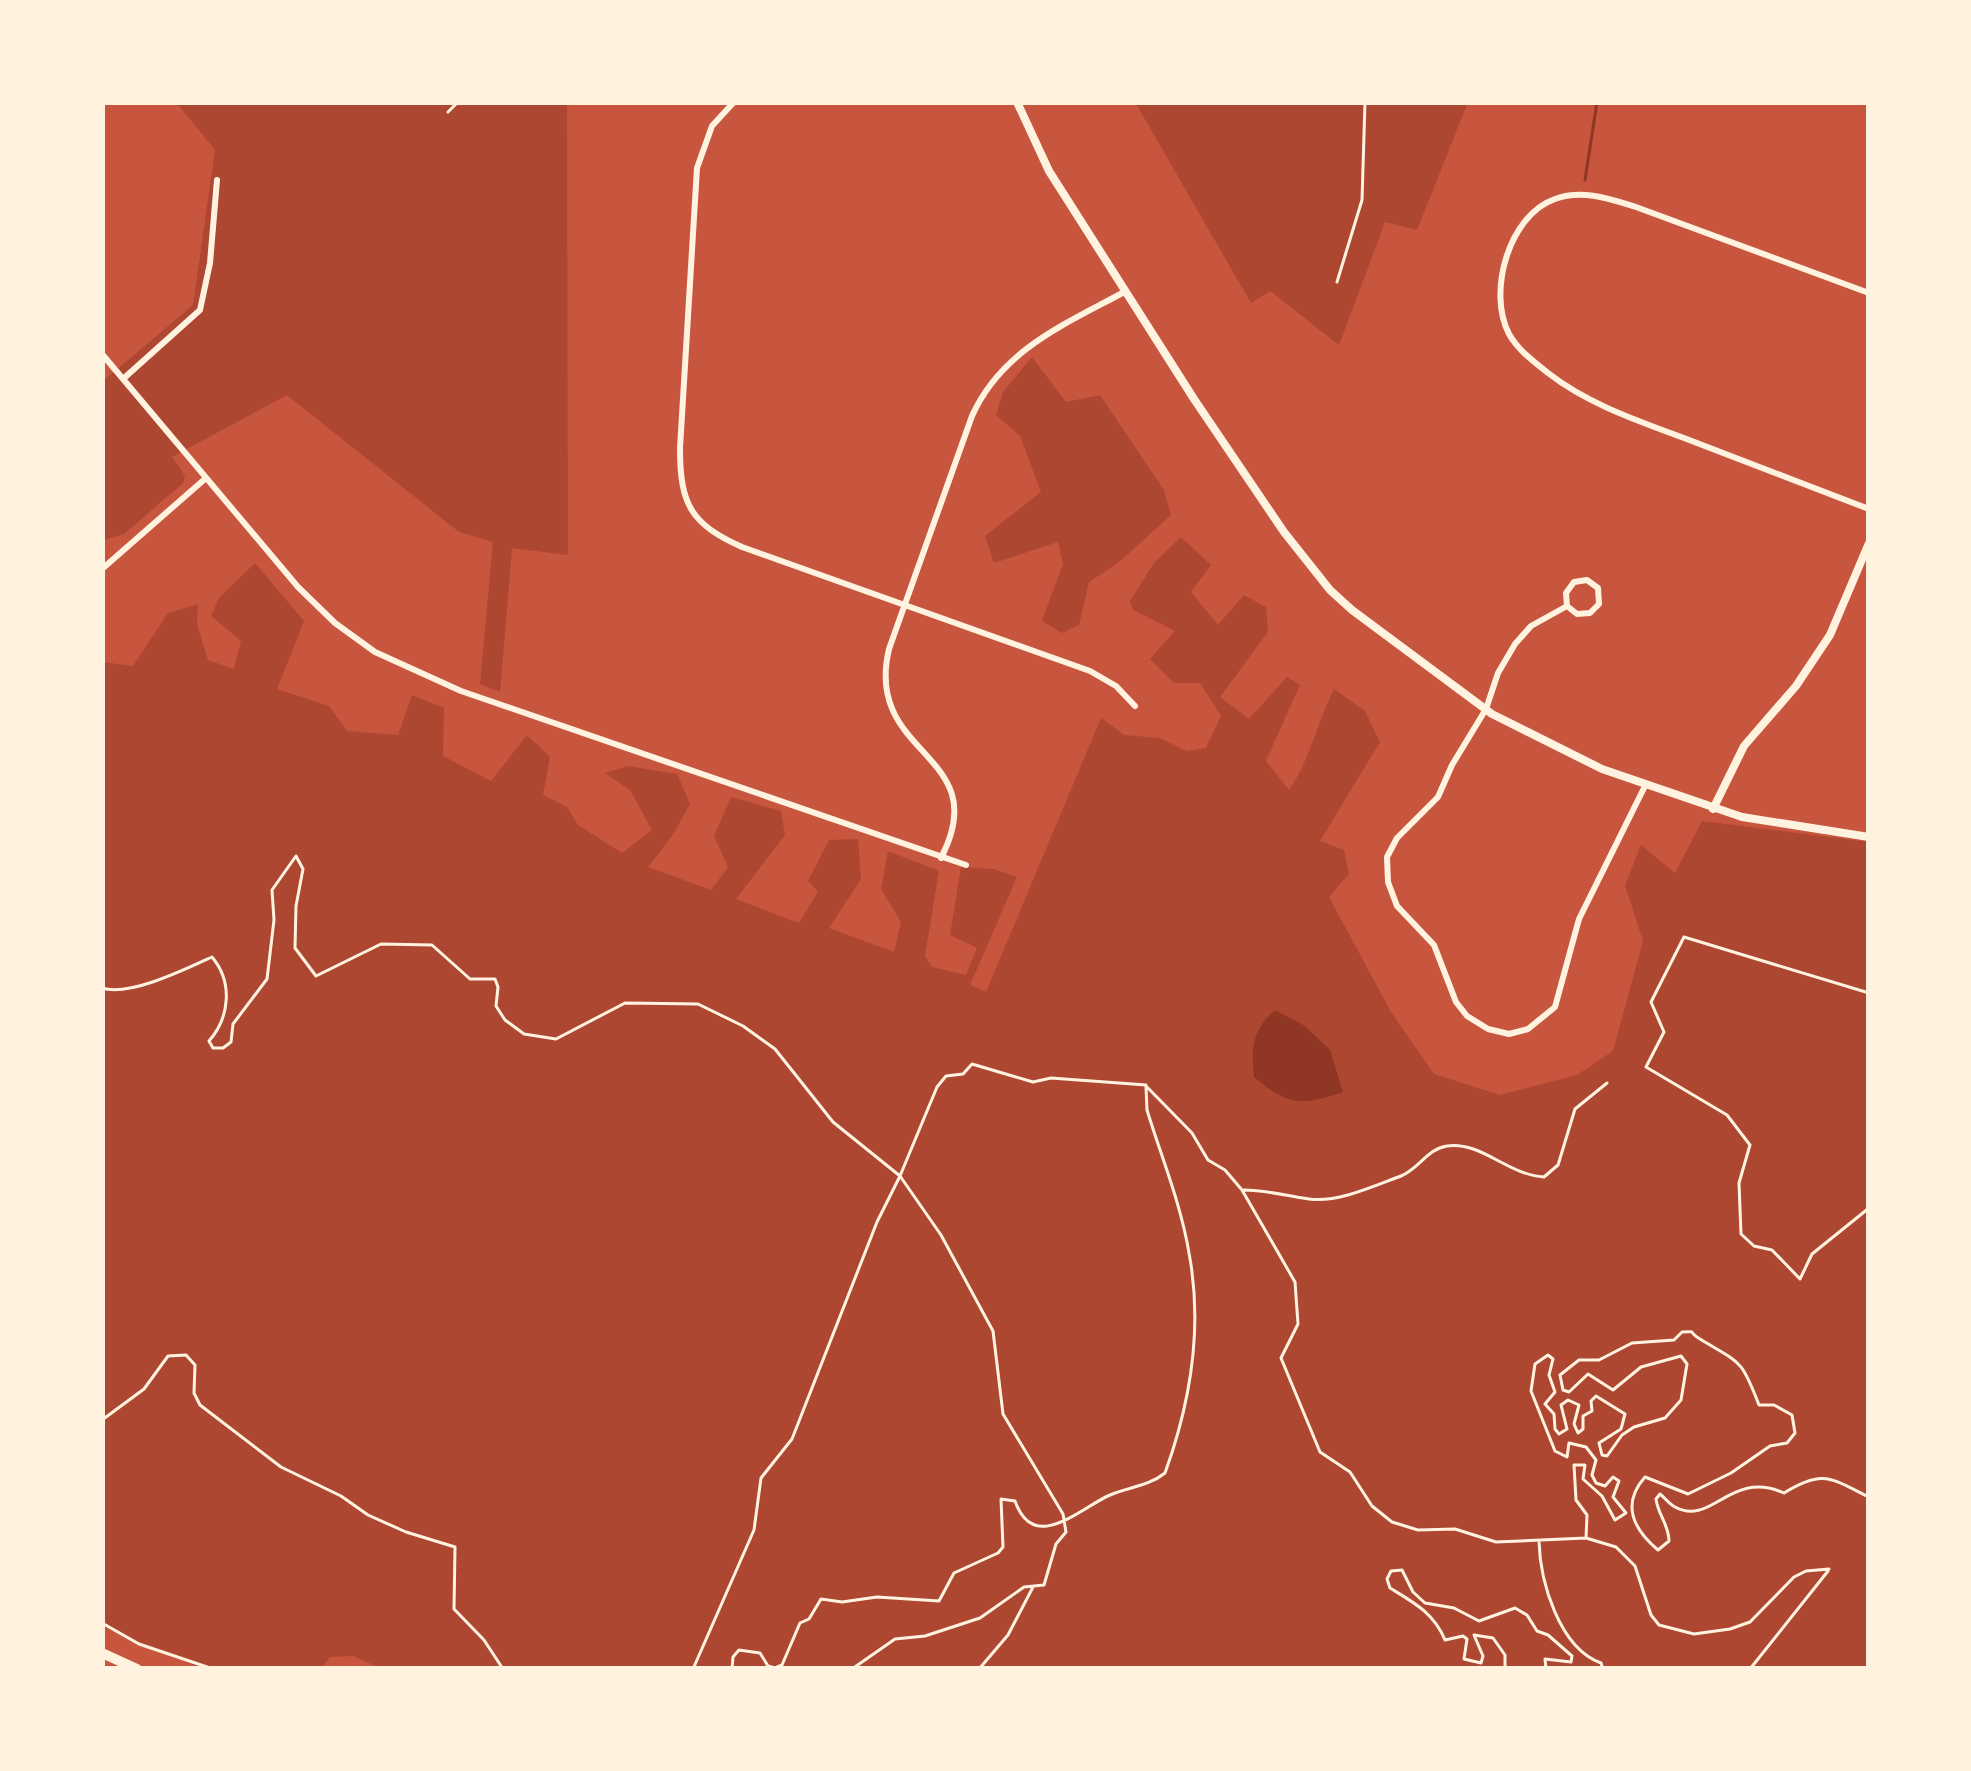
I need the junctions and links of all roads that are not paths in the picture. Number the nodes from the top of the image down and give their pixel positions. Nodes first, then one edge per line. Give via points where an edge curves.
1 (734, 102) edge
2 (1017, 102) edge
3 (217, 180) dead end
4 (1126, 291) junction
5 (1869, 293) edge
6 (102, 355) edge
7 (123, 380) junction
8 (206, 478) junction
9 (1869, 509) edge
10 (1869, 543) edge
11 (102, 569) edge
12 (905, 604) junction
13 (1567, 606) junction
14 (1135, 706) dead end
15 (1486, 709) junction
16 (1646, 786) junction
17 (1713, 808) junction
18 (1869, 837) edge
19 (941, 858) junction
20 (966, 865) dead end
21 (102, 1653) edge
22 (137, 1669) edge

1 - 12 street via 712,126 698,168 680,448 686,501 698,522 742,548
2 - 4 main road via 1049,171
3 - 7 street via 200,310
4 - 12 street via 1025,348 988,385
4 - 15 main road via 1323,582 1383,637
5 - 9 street via 1636,207 1576,195 1547,202 1520,230 1500,299 1520,349 1586,399
6 - 7 street
7 - 8 street
8 - 11 street
8 - 19 street via 314,604 391,662
10 - 17 main road via 1822,649 1750,736
12 - 14 street via 1090,671
12 - 19 street via 885,665 886,696 898,724 952,791 953,831
13 - 13 street via 1593,612 1598,588 1574,582
13 - 15 street via 1520,637
15 - 16 main road
15 - 16 street via 1438,797 1387,857 1397,906 1434,945 1456,1002 1488,1029 1528,1029 1556,1007 1579,919
16 - 17 main road
17 - 18 main road
19 - 20 street
21 - 22 highway

